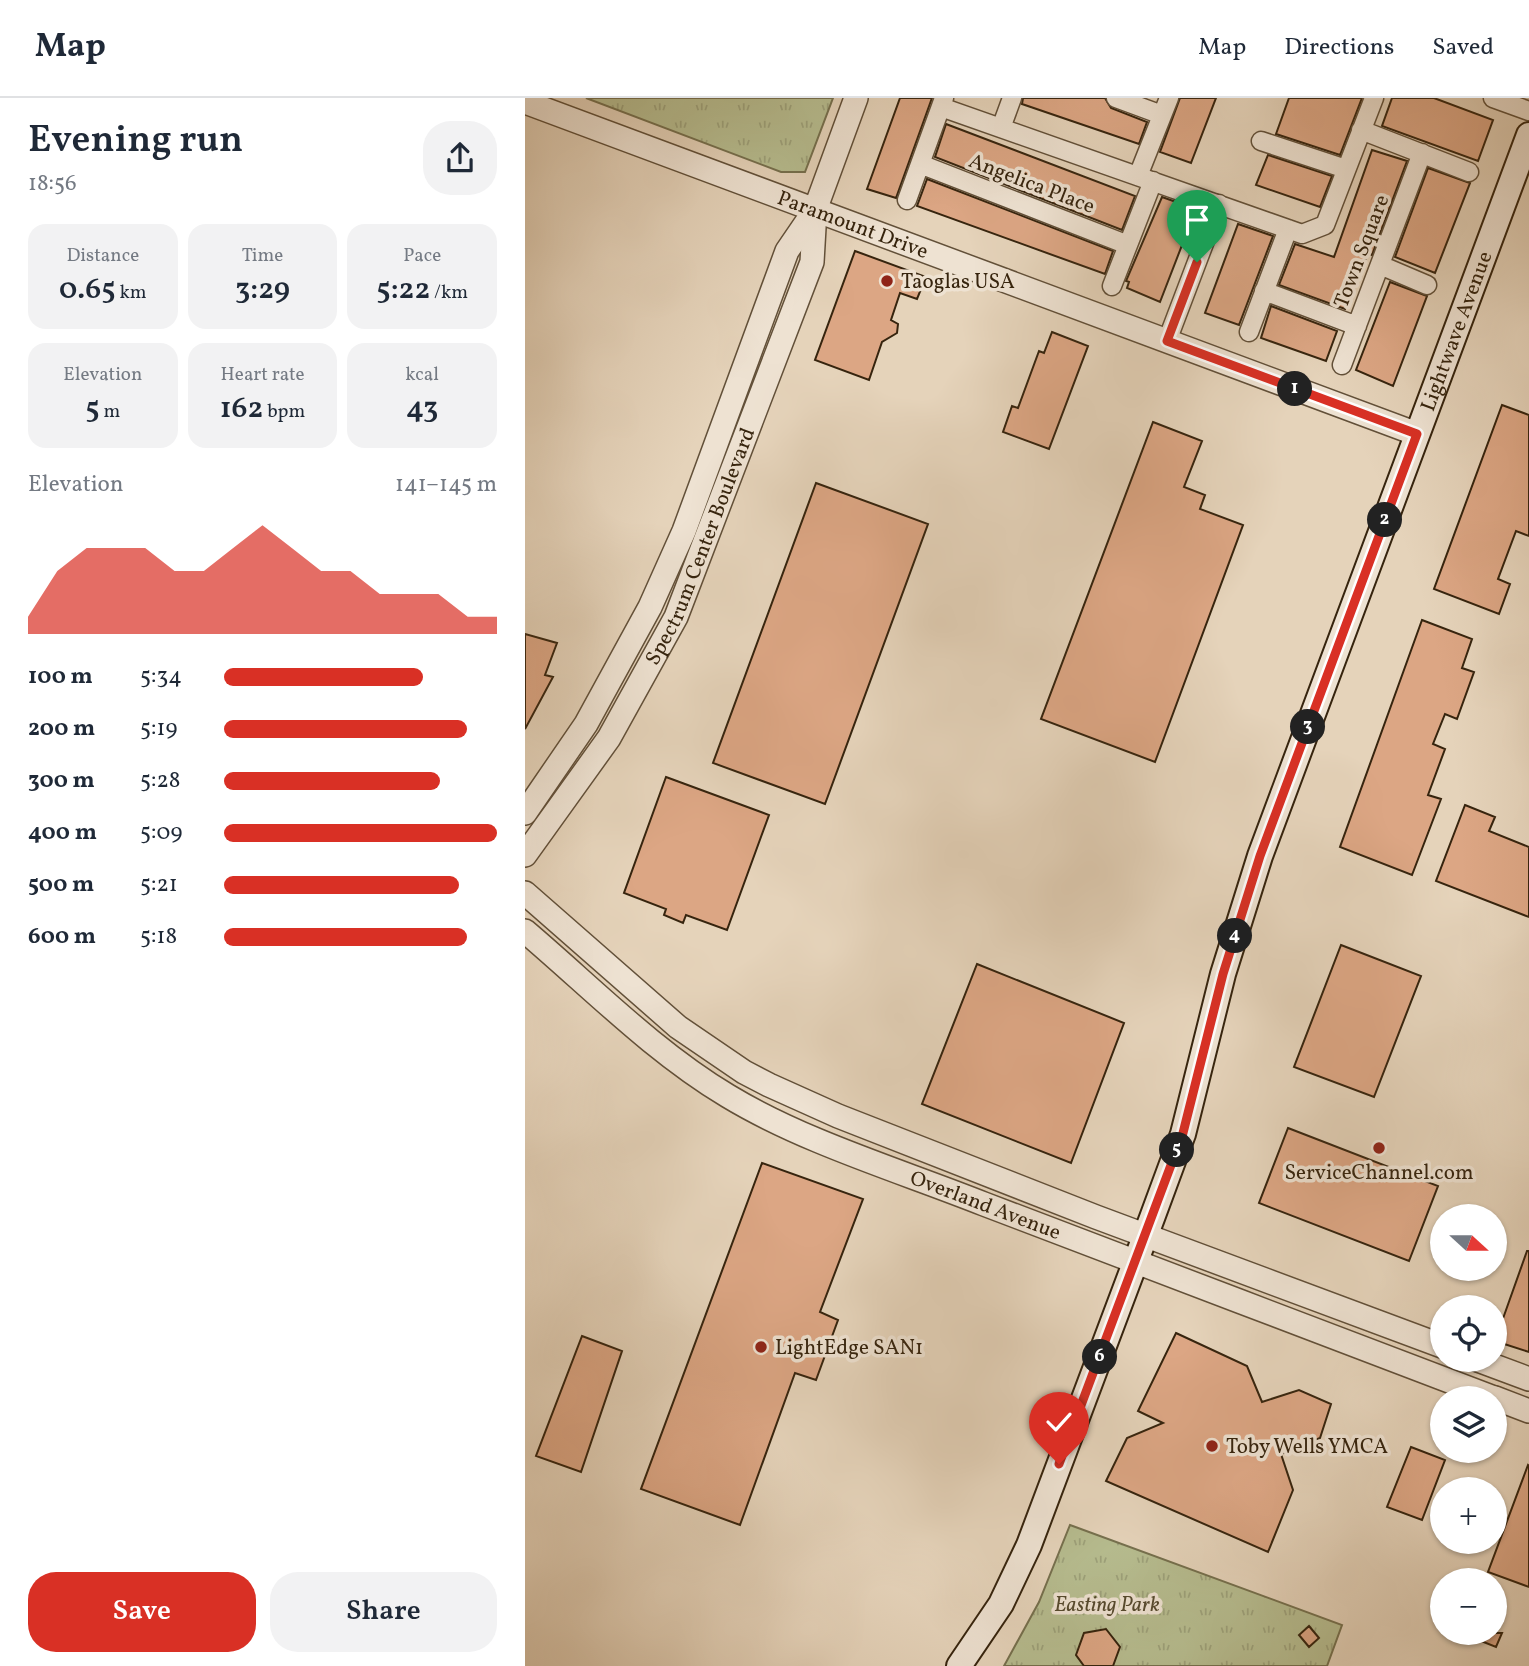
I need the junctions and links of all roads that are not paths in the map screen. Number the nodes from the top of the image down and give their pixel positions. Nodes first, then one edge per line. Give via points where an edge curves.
1 (856, 98) edge
2 (1012, 98) edge
3 (1116, 98) edge
4 (1169, 98) edge
5 (1374, 98) edge
6 (1493, 98) edge
7 (525, 102) edge
8 (942, 103) edge
9 (1529, 111) edge
10 (1162, 115) junction
11 (1001, 128) junction
12 (1361, 130) junction
13 (1529, 135) edge
14 (1261, 141) dead end
15 (1422, 153) junction
16 (920, 164) junction
17 (1346, 169) junction
18 (1469, 172) dead end
19 (1145, 178) junction
20 (907, 200) dead end
21 (1219, 204) junction
22 (815, 210) junction
23 (1288, 229) junction
24 (1128, 245) junction
25 (1380, 265) junction
26 (1427, 285) dead end
27 (1112, 286) dead end
28 (1264, 292) junction
29 (1357, 326) junction
30 (1249, 332) dead end
31 (1167, 341) junction
32 (1342, 365) dead end
33 (1417, 434) junction
34 (525, 813) edge
35 (525, 855) edge
36 (525, 893) edge
37 (525, 931) edge
38 (1145, 1236) junction
39 (1136, 1262) junction
40 (1430, 1342) edge
41 (1507, 1371) edge
42 (1529, 1379) edge
43 (1462, 1386) edge
44 (1507, 1403) edge
45 (1529, 1411) edge
46 (959, 1666) edge

1 - 22 street, Spectrum Center Boulevard
2 - 11 street
3 - 10 street
4 - 10 street
5 - 12 street
6 - 9 street
7 - 22 street, Paramount Drive
8 - 11 street
8 - 16 street
10 - 19 street
11 - 19 street
12 - 15 street
12 - 17 street
13 - 33 main road, Lightwave Avenue
14 - 17 street
15 - 18 street
15 - 25 street, Town Square
16 - 20 street
16 - 24 street, Angelica Place
17 - 23 street via 1325,225 1302,234
19 - 21 street
19 - 24 street
21 - 23 street
21 - 31 street
22 - 31 street, Paramount Drive
22 - 34 street, Spectrum Center Boulevard via 787,251 684,531 650,607 586,724
22 - 35 street, Spectrum Center Boulevard via 812,262 676,617 609,738
23 - 28 street
24 - 27 street
25 - 26 street
25 - 29 street, Town Square
28 - 29 street
28 - 30 street
29 - 32 street, Town Square
31 - 33 street, Paramount Drive
33 - 38 main road, Lightwave Avenue via 1260,856 1223,974 1183,1133
36 - 38 street, Overland Avenue via 678,1027 744,1072 838,1116
37 - 39 street, Overland Avenue via 663,1052 731,1098 809,1135
38 - 39 main road, Lightwave Avenue
38 - 40 street, Overland Avenue
39 - 43 street, Overland Avenue
39 - 46 main road, Lightwave Avenue via 1028,1545 1001,1604
41 - 42 street
44 - 45 street, Overland Avenue

